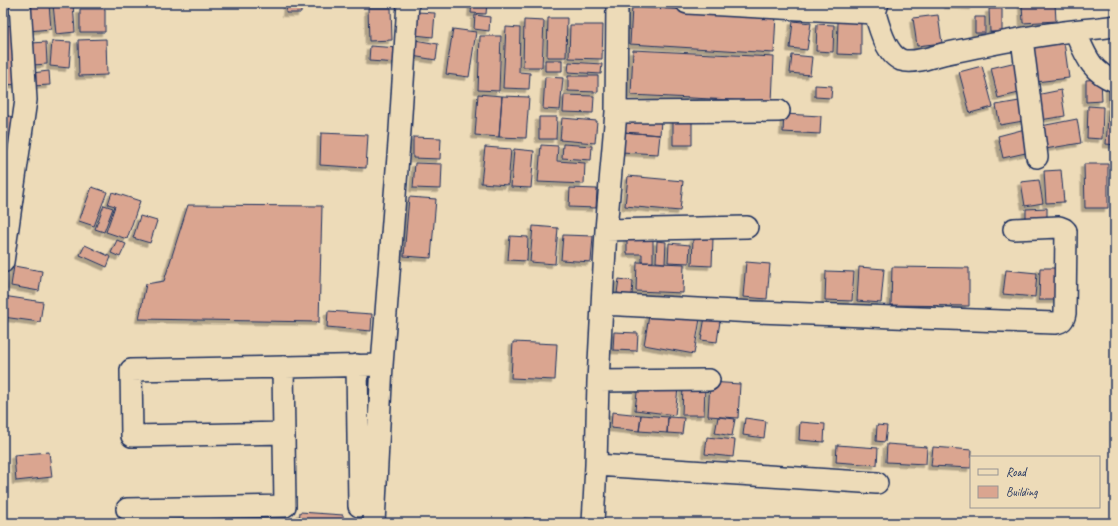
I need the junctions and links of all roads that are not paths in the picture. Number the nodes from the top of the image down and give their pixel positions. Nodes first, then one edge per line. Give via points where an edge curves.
1 (20, 3) edge
2 (408, 3) edge
3 (617, 3) edge
4 (687, 3) edge
5 (876, 8) edge
6 (1115, 26) edge
7 (1075, 31) junction
8 (1022, 38) junction
9 (1115, 81) edge
10 (779, 111) dead end
11 (616, 112) junction
12 (1037, 157) dead end
13 (6, 223) edge
14 (747, 227) dead end
15 (1014, 229) dead end
16 (606, 230) junction
17 (3, 262) edge
18 (603, 304) junction
19 (357, 365) junction
20 (382, 365) junction
21 (283, 367) junction
22 (709, 380) dead end
23 (598, 381) junction
24 (284, 433) junction
25 (596, 465) junction
26 (877, 483) dead end
27 (359, 506) dead end
28 (127, 509) dead end
29 (237, 515) edge
30 (165, 516) edge
31 (374, 523) edge
32 (593, 523) edge

1 - 13 street via 26,100
2 - 20 street
3 - 11 street
4 - 5 street
5 - 8 street via 883,37 895,56 902,60 914,61
6 - 7 street
7 - 8 street
7 - 9 street via 1091,64 1100,73
8 - 12 street
10 - 11 street
11 - 16 street
13 - 17 street
14 - 16 street
15 - 18 street via 1058,227 1066,231 1065,313 1062,322 754,312
16 - 18 street
18 - 23 street
19 - 20 street
19 - 21 street
19 - 27 street
20 - 31 street
21 - 24 street
21 - 24 street via 131,370 132,436
22 - 23 street
23 - 25 street
24 - 29 street via 285,506
25 - 26 street
25 - 32 street
28 - 30 street
29 - 30 street

